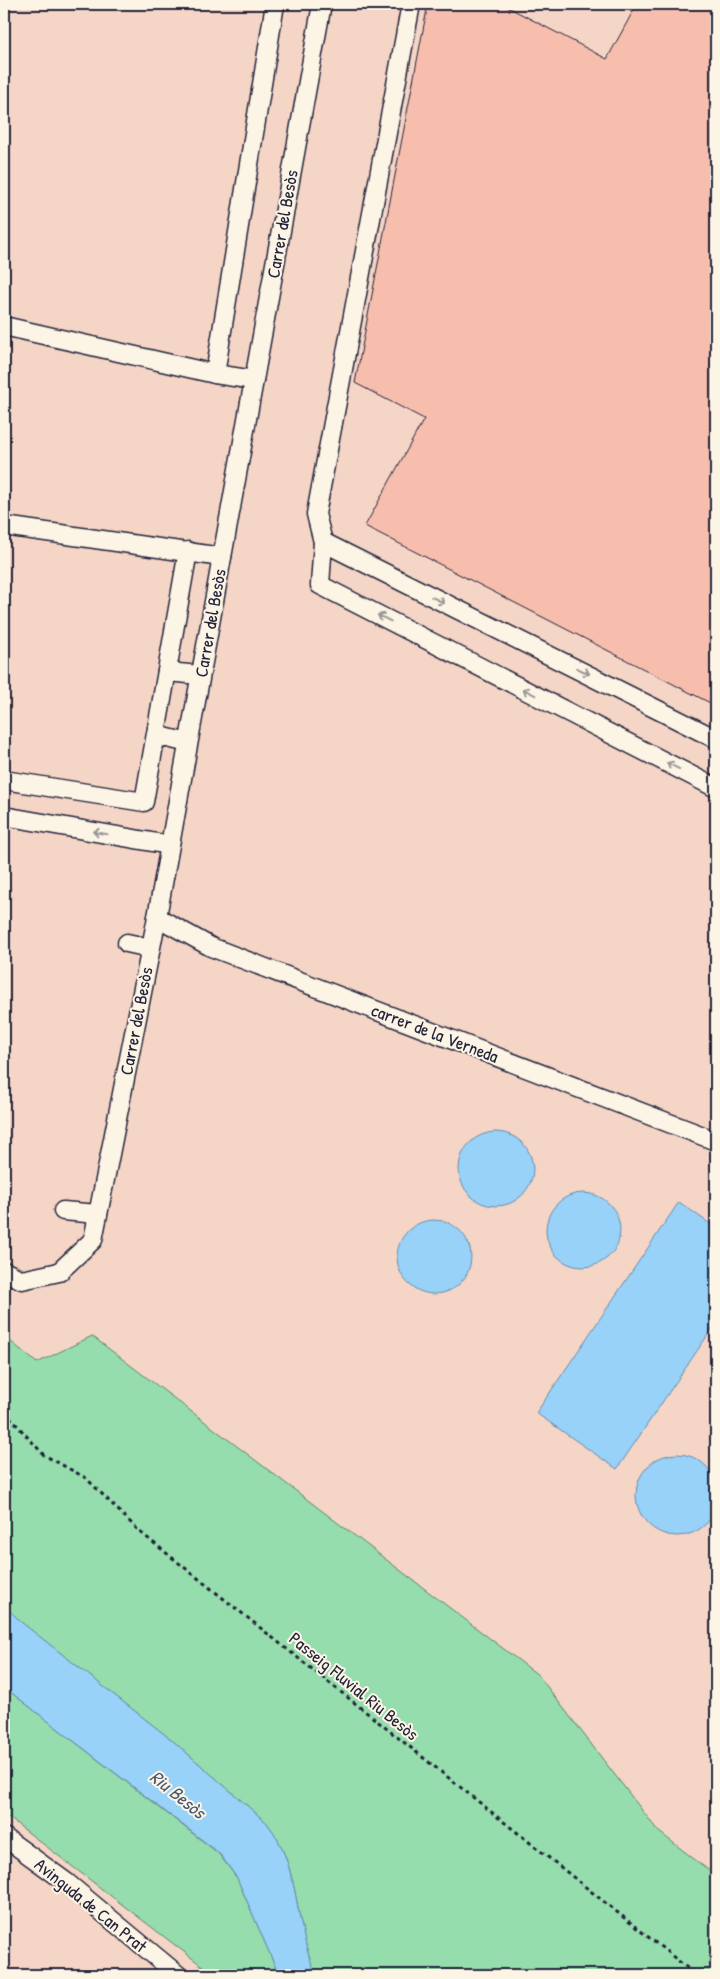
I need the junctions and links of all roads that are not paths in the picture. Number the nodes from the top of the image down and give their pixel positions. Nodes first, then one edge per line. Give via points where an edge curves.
1 (275, 4) edge
2 (322, 4) edge
3 (412, 4) edge
4 (4, 326) edge
5 (215, 374) junction
6 (254, 380) junction
7 (4, 526) edge
8 (322, 542) junction
9 (188, 551) junction
10 (222, 557) junction
11 (167, 672) junction
12 (200, 675) junction
13 (156, 735) junction
14 (716, 739) edge
15 (188, 743) junction
16 (4, 780) edge
17 (716, 788) edge
18 (4, 816) edge
19 (169, 845) junction
20 (157, 917) junction
21 (128, 943) dead end
22 (150, 948) junction
23 (716, 1140) edge
24 (63, 1211) dead end
25 (98, 1214) junction
26 (4, 1271) edge
27 (4, 1837) edge
28 (178, 1975) edge

1 - 5 street
2 - 6 street, Carrer del Besòs
3 - 8 street via 316,514
4 - 5 street
5 - 6 street
6 - 10 street, Carrer del Besòs
7 - 9 street
8 -> 14 street
17 -> 8 street via 320,585
9 - 10 street
9 - 11 street
10 - 12 street, Carrer del Besòs
11 - 12 street
11 - 13 street
12 - 15 street, Carrer del Besòs
13 - 15 street
13 - 16 street via 144,802
15 - 19 street, Carrer del Besòs
19 -> 18 street
19 - 20 street, Carrer del Besòs
20 - 22 street, Carrer del Besòs
20 - 23 street, carrer de la Verneda via 210,947
21 - 22 street
22 - 25 street, Carrer del Besòs
24 - 25 street
25 - 26 street, Carrer del Besòs via 93,1240 60,1272 22,1280
27 - 28 street, Avinguda de Can Prat via 66,1882

